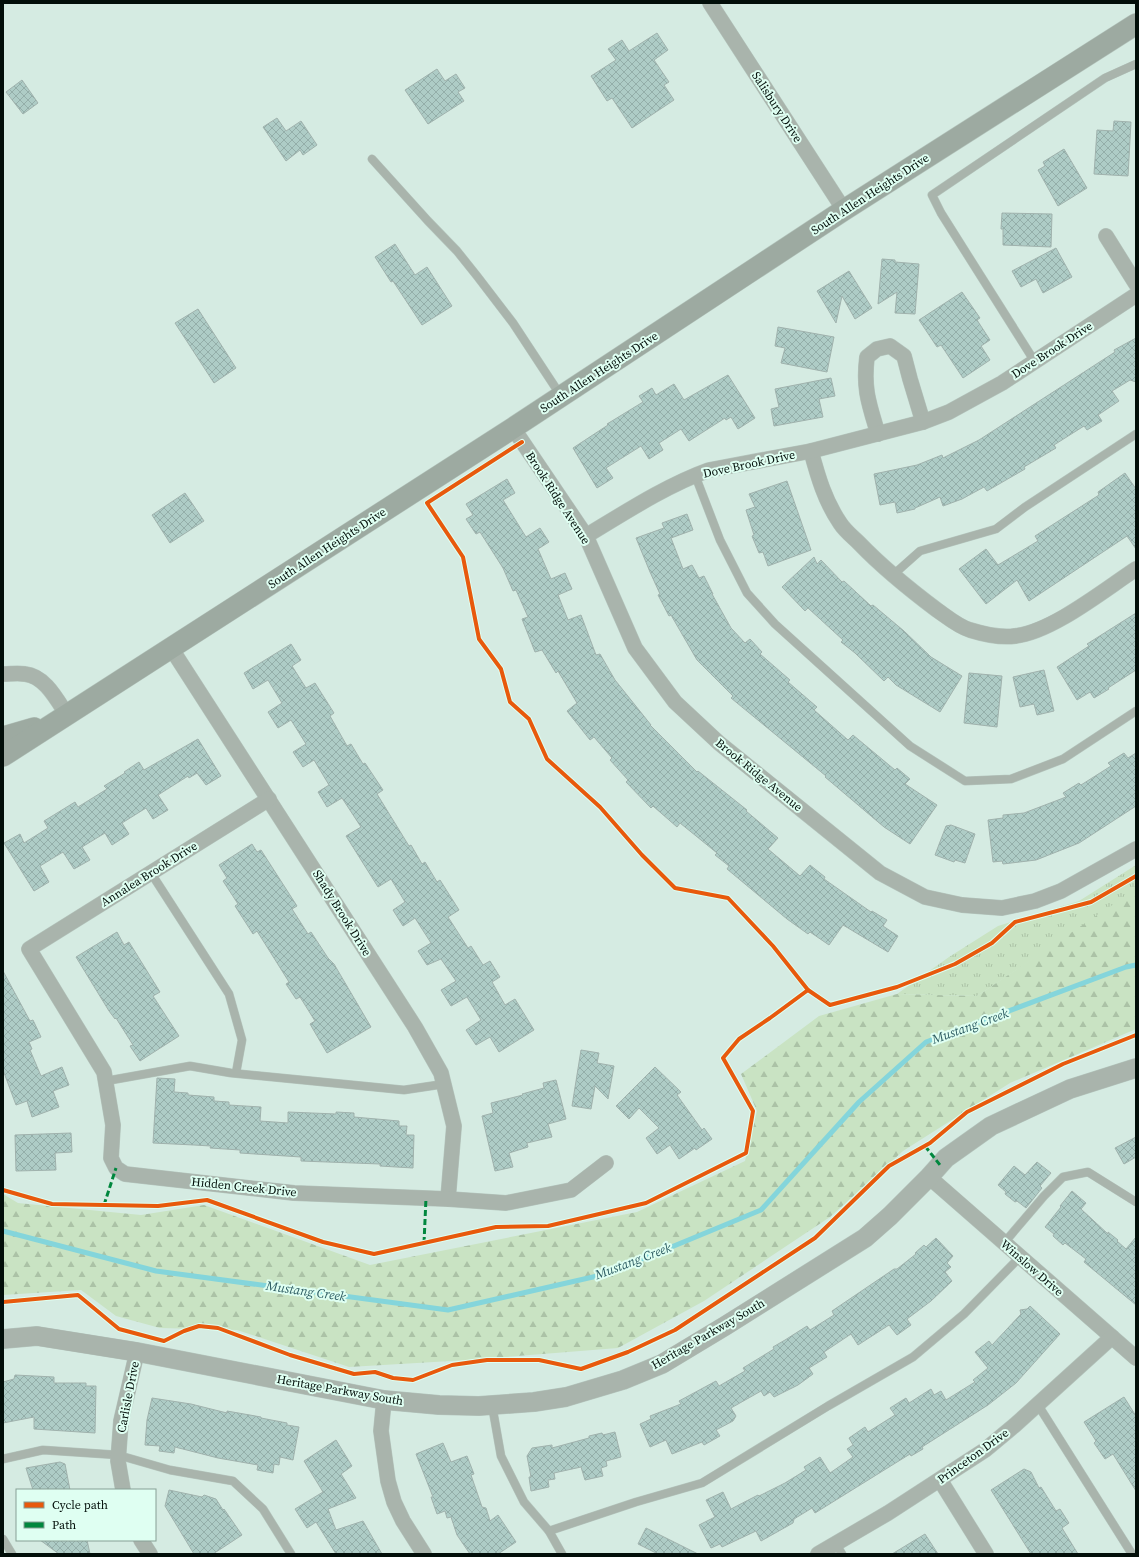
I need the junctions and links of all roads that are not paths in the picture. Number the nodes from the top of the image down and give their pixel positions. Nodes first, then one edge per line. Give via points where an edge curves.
1 (710, 3) edge
2 (1136, 24) edge
3 (1136, 64) edge
4 (372, 159) dead end
5 (844, 210) junction
6 (1106, 236) dead end
7 (1136, 284) edge
8 (1136, 295) edge
9 (1035, 362) junction
10 (561, 396) junction
11 (923, 422) junction
12 (513, 428) junction
13 (878, 434) junction
14 (1136, 434) edge
15 (811, 451) junction
16 (695, 475) junction
17 (586, 536) junction
18 (1136, 570) edge
19 (893, 575) junction
20 (171, 648) junction
21 (3, 674) edge
22 (1136, 710) edge
23 (64, 717) junction
24 (3, 737) edge
25 (3, 756) edge
26 (270, 799) junction
27 (1136, 849) edge
28 (151, 872) junction
29 (29, 949) joint
30 (1136, 1068) edge
31 (236, 1073) junction
32 (106, 1081) junction
33 (444, 1084) junction
34 (606, 1163) dead end
35 (929, 1177) junction
36 (448, 1199) junction
37 (1136, 1202) edge
38 (1004, 1243) junction
39 (1020, 1257) junction
40 (1112, 1336) junction
41 (3, 1339) edge
42 (137, 1352) junction
43 (1136, 1358) edge
44 (384, 1400) junction
45 (492, 1405) junction
46 (1038, 1405) junction
47 (118, 1455) junction
48 (3, 1459) edge
49 (940, 1480) junction
50 (122, 1489) edge
51 (549, 1531) junction
52 (3, 1539) edge
53 (142, 1541) edge
54 (839, 1549) edge
55 (12, 1554) edge
56 (150, 1554) edge
57 (291, 1554) edge
58 (424, 1554) edge
59 (562, 1554) edge
60 (818, 1554) edge
61 (986, 1554) edge
62 (1132, 1554) edge

1 - 5 street, Salisbury Drive
2 - 5 main road, South Allen Heights Drive
3 - 9 lane via 1105,78 932,195
4 - 10 lane via 477,276 513,323
5 - 10 main road, South Allen Heights Drive
6 - 7 street
8 - 9 street, Dove Brook Drive
9 - 11 street, Dove Brook Drive via 974,400
10 - 12 main road, South Allen Heights Drive
11 - 13 street, Dove Brook Drive
11 - 13 street via 904,356 890,346 877,349 867,357 865,372 867,397
12 - 17 street, Brook Ridge Avenue
12 - 20 main road, South Allen Heights Drive
13 - 15 street, Dove Brook Drive
14 - 19 lane via 996,529 920,551
15 - 16 street, Dove Brook Drive via 709,470
15 - 19 street via 821,486 832,511 872,556
16 - 17 street, Dove Brook Drive
16 - 22 lane via 720,540 746,593 774,624 910,746 965,781 1011,779 1063,759
17 - 27 street, Brook Ridge Avenue via 635,648 675,702 719,743 880,874 925,897 962,905 1002,908 1034,901 1061,891
18 - 19 street via 1051,624 1030,633 1014,636 969,630 947,617
20 - 23 main road, South Allen Heights Drive
20 - 26 street, Shady Brook Drive
21 - 23 street via 26,674 43,682
23 - 24 main road, South Allen Heights Drive
23 - 25 main road, South Allen Heights Drive
26 - 28 street, Annalea Brook Drive
26 - 33 street, Shady Brook Drive via 415,1027 441,1073
28 - 29 street, Annalea Brook Drive
28 - 31 lane via 229,994 242,1040
29 - 32 street, Hidden Creek Drive via 104,1072
30 - 35 street, Heritage Parkway South via 1070,1089 991,1126 946,1158
31 - 32 lane via 190,1066
31 - 33 lane via 404,1090
32 - 36 street, Hidden Creek Drive via 113,1125 111,1158 112,1164 120,1172 294,1193
33 - 36 street, Shady Brook Drive via 454,1126
34 - 36 street, Hidden Creek Drive via 571,1190 506,1203
35 - 38 street, Winslow Drive
35 - 45 street, Heritage Parkway South via 865,1238 662,1364 623,1380 566,1397
37 - 38 lane via 1088,1172 1063,1177
38 - 39 street, Winslow Drive
39 - 40 street, Winslow Drive
39 - 51 lane via 964,1314 913,1357 702,1483
40 - 43 street, Winslow Drive
40 - 46 street, Princeton Drive
41 - 42 street, Heritage Parkway South via 37,1336
42 - 44 street, Heritage Parkway South
42 - 47 street, Carlisle Drive via 121,1421
44 - 45 street, Heritage Parkway South via 439,1405
44 - 58 street via 381,1431 388,1481 403,1521
45 - 51 lane via 501,1456 524,1502
46 - 49 street, Princeton Drive via 985,1450
46 - 62 lane
47 - 48 lane via 43,1450
47 - 50 street, Carlisle Drive
47 - 57 lane via 170,1470 233,1480 263,1509
49 - 54 street, Princeton Drive
49 - 61 street
51 - 59 lane
52 - 55 lane
53 - 56 street
54 - 60 street, Princeton Drive

